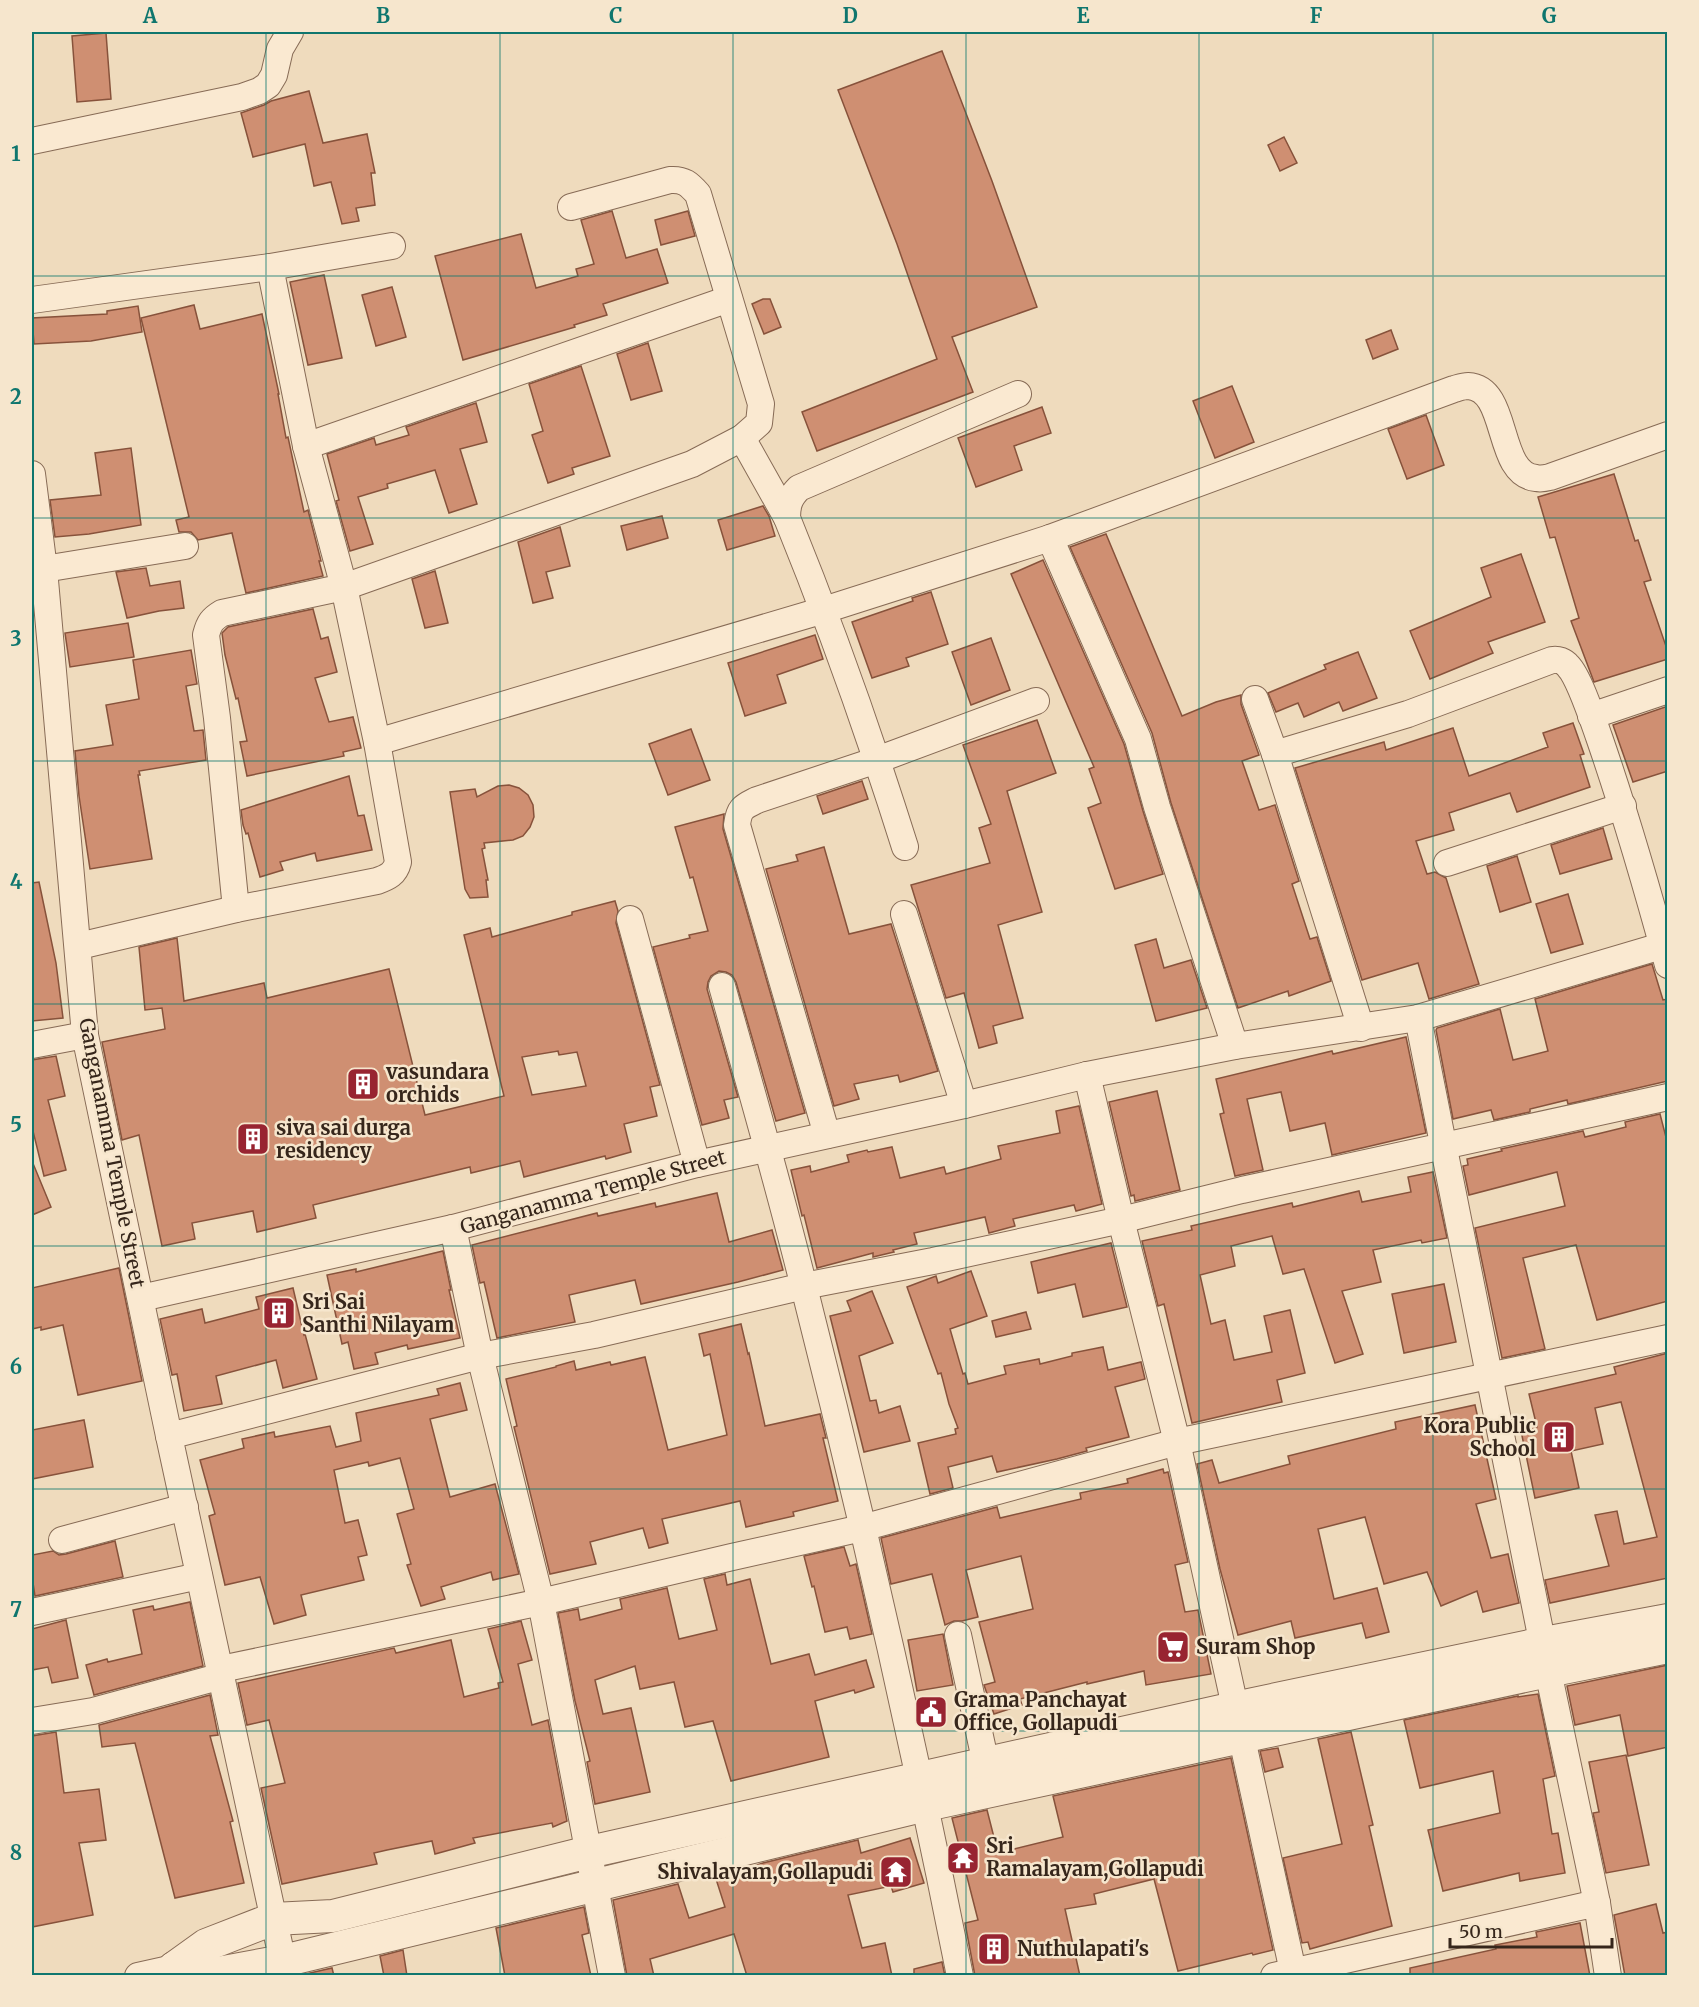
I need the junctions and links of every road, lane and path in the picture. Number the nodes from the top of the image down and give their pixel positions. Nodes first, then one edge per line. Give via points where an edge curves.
1 (290, 32) edge
2 (32, 141) edge
3 (571, 207) dead end
4 (392, 246) dead end
5 (270, 267) junction
6 (729, 299) junction
7 (32, 300) edge
8 (1017, 394) dead end
9 (1668, 435) edge
10 (742, 438) junction
11 (306, 446) junction
12 (32, 474) edge
13 (787, 518) junction
14 (1050, 538) junction
15 (185, 546) dead end
16 (44, 569) junction
17 (344, 587) junction
18 (824, 609) junction
19 (1668, 690) edge
20 (1255, 699) dead end
21 (1036, 701) dead end
22 (1592, 716) junction
23 (377, 742) junction
24 (1275, 754) junction
25 (877, 760) junction
26 (1623, 806) junction
27 (905, 848) dead end
28 (1447, 863) dead end
29 (236, 909) junction
30 (904, 914) dead end
31 (630, 919) dead end
32 (79, 946) junction
33 (1666, 952) edge
34 (722, 986) dead end
35 (1418, 1018) junction
36 (1361, 1028) junction
37 (86, 1035) junction
38 (32, 1045) edge
39 (1235, 1046) junction
40 (1087, 1075) junction
41 (1668, 1097) edge
42 (964, 1105) junction
43 (827, 1135) junction
44 (1443, 1146) junction
45 (767, 1147) junction
46 (697, 1164) junction
47 (1121, 1220) junction
48 (453, 1228) junction
49 (804, 1286) junction
50 (141, 1298) junction
51 (1668, 1338) edge
52 (480, 1356) junction
53 (1489, 1376) junction
54 (169, 1436) junction
55 (1177, 1442) junction
56 (185, 1507) junction
57 (862, 1528) junction
58 (62, 1540) dead end
59 (199, 1576) junction
60 (541, 1602) junction
61 (32, 1612) edge
62 (1668, 1620) edge
63 (958, 1635) dead end
64 (1668, 1647) edge
65 (1546, 1657) junction
66 (221, 1672) junction
67 (32, 1721) edge
68 (1238, 1722) junction
69 (986, 1764) junction
70 (923, 1791) junction
71 (589, 1852) junction
72 (595, 1885) junction
73 (1597, 1903) junction
74 (273, 1919) junction
75 (174, 1968) junction
76 (284, 1968) edge
77 (1287, 1974) edge
78 (138, 1976) edge
79 (612, 1976) edge
80 (960, 1976) edge
81 (1608, 1976) edge

1 - 2 street via 280,49 274,75 259,91
3 - 6 street via 670,180 689,185 698,194
4 - 5 street
5 - 7 street
5 - 11 street
6 - 10 street via 761,404 759,423
6 - 11 street
8 - 13 street via 799,488 791,496
9 - 14 street via 1550,477 1535,478 1522,473 1513,460 1490,400 1482,391 1461,387
10 - 13 street
10 - 17 street via 692,464
11 - 17 street
12 - 16 street, Ganganamma Temple Street
13 - 18 street
14 - 18 street
14 - 39 street via 1138,739
15 - 16 street
16 - 32 street, Ganganamma Temple Street
17 - 23 street
17 - 29 street via 222,614 209,624 206,635
18 - 23 street
18 - 25 street
19 - 22 street
20 - 24 street
21 - 25 street
22 - 24 street via 1574,674 1557,659 1408,714
22 - 26 street
23 - 29 street via 398,862 396,870 376,881
24 - 36 street
25 - 27 street
25 - 43 street via 757,800 738,814 737,825
26 - 28 street
26 - 33 street
29 - 32 street
30 - 42 street
31 - 46 street
32 - 37 street, Ganganamma Temple Street
33 - 35 street, Ganganamma Temple Street
34 - 45 street
35 - 36 street, Ganganamma Temple Street
35 - 44 street
36 - 39 street, Ganganamma Temple Street
37 - 38 street
37 - 50 street, Ganganamma Temple Street
39 - 40 street, Ganganamma Temple Street
40 - 42 street, Ganganamma Temple Street
40 - 47 street
41 - 44 street
42 - 43 street, Ganganamma Temple Street
43 - 45 street, Ganganamma Temple Street
44 - 47 street
44 - 53 street
45 - 46 street, Ganganamma Temple Street
45 - 49 street
46 - 48 street, Ganganamma Temple Street
47 - 49 street
47 - 55 street
48 - 50 street, Ganganamma Temple Street
48 - 52 street
49 - 52 street via 594,1335
49 - 57 street
50 - 54 street
51 - 53 street
52 - 54 street
52 - 60 street
53 - 55 street
53 - 65 street
54 - 56 street
55 - 57 street
55 - 68 street
56 - 58 street
56 - 59 street
57 - 60 street
57 - 70 street
59 - 61 street
59 - 66 street
60 - 66 street
60 - 71 street
62 - 65 street
63 - 69 street
64 - 65 street
65 - 68 street
65 - 73 street
66 - 67 street via 93,1711
66 - 74 street
68 - 69 street
68 - 70 street
68 - 77 street
69 - 70 street
70 - 71 street
70 - 72 street
70 - 80 street
71 - 72 street
71 - 74 street via 333,1916
72 - 76 street
72 - 79 street
73 - 77 street
73 - 81 street
74 - 75 street via 206,1945
74 - 76 street
75 - 76 street via 213,1974
75 - 78 street

